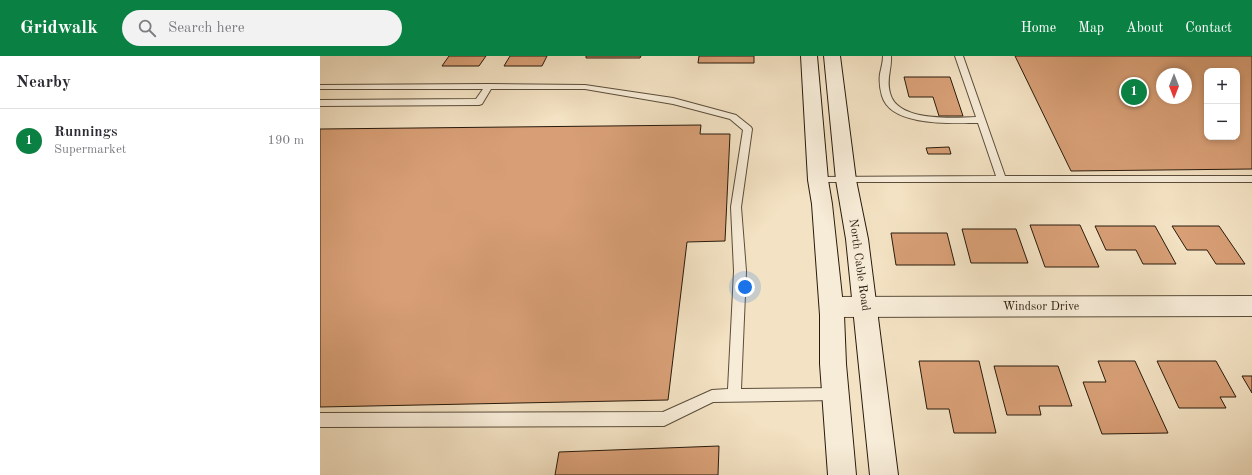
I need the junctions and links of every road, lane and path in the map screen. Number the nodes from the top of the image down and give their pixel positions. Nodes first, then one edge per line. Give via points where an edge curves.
1 (810, 56) edge
2 (832, 56) edge
3 (887, 56) edge
4 (960, 59) edge
5 (489, 86) junction
6 (320, 87) edge
7 (320, 103) edge
8 (981, 120) junction
9 (1252, 179) edge
10 (818, 180) junction
11 (846, 180) junction
12 (1002, 180) junction
13 (1252, 306) edge
14 (831, 307) junction
15 (865, 308) junction
16 (836, 394) junction
17 (734, 396) junction
18 (320, 420) edge
19 (842, 475) edge
20 (884, 475) edge

1 - 10 street
2 - 11 street, North Cable Road
3 - 8 lane via 885,84 888,101 894,108 910,116 935,120
4 - 8 lane
5 - 6 lane
5 - 7 lane via 479,102
5 - 17 lane via 585,87 673,101 733,117 748,129 736,207 740,271
8 - 12 lane
9 - 12 lane
10 - 11 lane
10 - 14 street
11 - 12 lane
11 - 15 street, North Cable Road via 857,239
13 - 15 street, Windsor Drive
14 - 15 street, Windsor Drive
14 - 16 street
15 - 20 street, North Cable Road
16 - 17 lane
16 - 19 street
17 - 18 lane via 712,396 664,419

